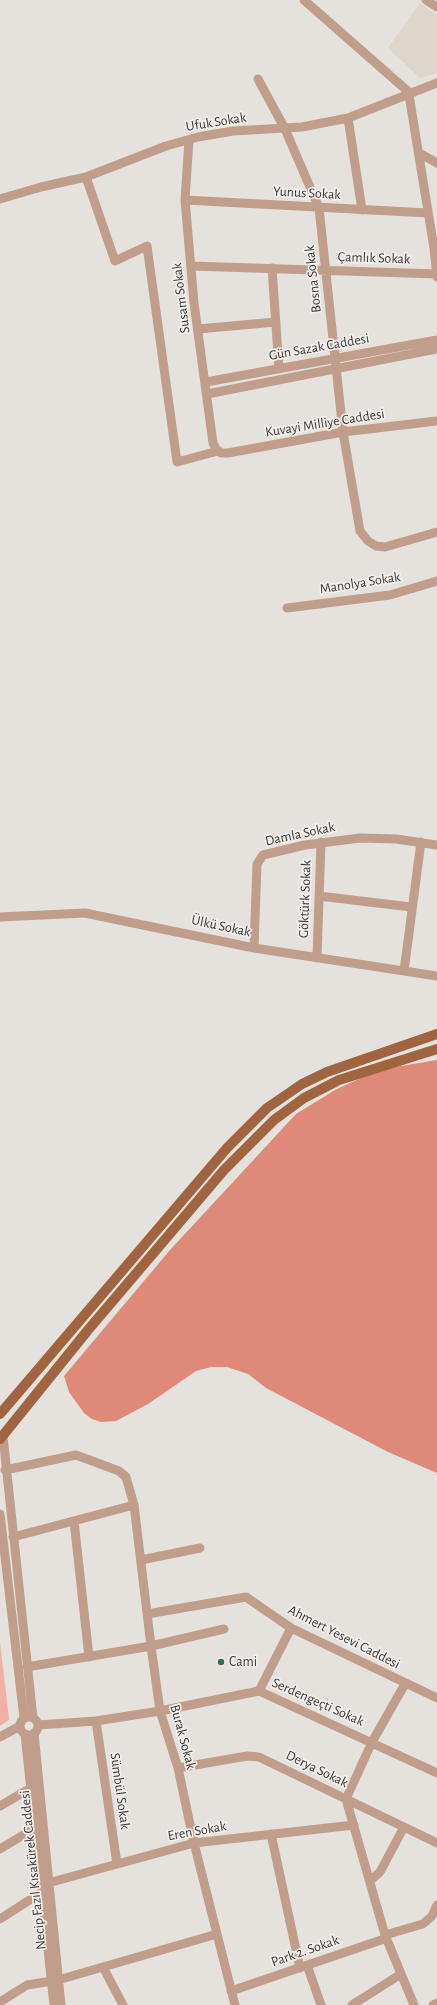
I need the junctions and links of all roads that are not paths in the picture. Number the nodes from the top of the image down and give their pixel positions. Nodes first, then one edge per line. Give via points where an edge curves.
1 (304, 0) edge
2 (426, 0) edge
3 (437, 7) edge
4 (258, 79) dead end
5 (437, 83) edge
6 (410, 94) junction
7 (348, 118) junction
8 (285, 129) junction
9 (189, 140) junction
10 (419, 153) junction
11 (437, 164) edge
12 (86, 177) junction
13 (0, 199) edge
14 (185, 200) junction
15 (319, 208) junction
16 (362, 210) junction
17 (428, 213) junction
18 (436, 245) edge
19 (191, 266) junction
20 (272, 268) junction
21 (326, 270) junction
22 (437, 275) edge
23 (276, 322) junction
24 (198, 329) junction
25 (437, 340) edge
26 (437, 349) edge
27 (335, 358) junction
28 (279, 369) junction
29 (336, 369) junction
30 (206, 382) junction
31 (208, 394) junction
32 (437, 421) edge
33 (343, 432) junction
34 (218, 451) junction
35 (437, 532) edge
36 (437, 581) edge
37 (287, 608) dead end
38 (321, 842) junction
39 (420, 842) junction
40 (437, 845) edge
41 (319, 896) junction
42 (411, 907) junction
43 (0, 917) edge
44 (254, 948) junction
45 (317, 958) junction
46 (404, 971) junction
47 (437, 976) edge
48 (437, 1034) edge
49 (437, 1049) edge
50 (0, 1414) edge
51 (1, 1436) edge
52 (5, 1470) junction
53 (134, 1505) junction
54 (0, 1514) edge
55 (74, 1521) junction
56 (13, 1537) junction
57 (200, 1548) dead end
58 (140, 1560) junction
59 (147, 1614) junction
60 (291, 1628) junction
61 (224, 1629) dead end
62 (150, 1646) junction
63 (89, 1657) junction
64 (27, 1667) junction
65 (405, 1684) junction
66 (259, 1691) junction
67 (437, 1698) edge
68 (160, 1711) junction
69 (96, 1721) junction
70 (29, 1726) junction
71 (0, 1737) edge
72 (372, 1742) junction
73 (178, 1768) junction
74 (437, 1773) edge
75 (31, 1788) junction
76 (346, 1799) junction
77 (0, 1806) edge
78 (354, 1825) junction
79 (404, 1827) junction
80 (36, 1828) junction
81 (271, 1834) junction
82 (194, 1842) junction
83 (437, 1843) edge
84 (0, 1849) edge
85 (116, 1864) junction
86 (370, 1881) junction
87 (48, 1883) junction
88 (42, 1892) junction
89 (437, 1905) edge
90 (0, 1919) edge
91 (217, 1934) junction
92 (386, 1936) junction
93 (303, 1966) junction
94 (103, 1967) junction
95 (401, 1974) junction
96 (55, 1980) junction
97 (232, 1991) junction
98 (0, 2002) edge
99 (437, 2003) edge
100 (54, 2005) edge
101 (60, 2005) edge
102 (123, 2005) edge
103 (235, 2005) edge
104 (321, 2005) edge
105 (352, 2005) edge
106 (414, 2005) edge
107 (433, 2005) edge

1 - 6 street
2 - 3 street
4 - 8 street, Bosna Sokak
5 - 6 street, Ufuk Sokak
6 - 7 street, Ufuk Sokak
6 - 10 street
7 - 8 street, Ufuk Sokak
7 - 16 street
8 - 9 street, Ufuk Sokak via 233,131
8 - 15 street, Bosna Sokak
9 - 12 street, Ufuk Sokak via 166,146
9 - 14 street, Susam Sokak
10 - 11 street
10 - 17 street
12 - 13 street, Ufuk Sokak via 41,186
12 - 34 street, Kuvayi Milliye Caddesi via 115,261 147,246 177,462
14 - 15 street, Yunus Sokak
14 - 19 street, Susam Sokak
15 - 16 street, Yunus Sokak
15 - 21 street, Bosna Sokak
16 - 17 street, Yunus Sokak
17 - 18 street
18 - 22 street
19 - 20 street, Çamlık Sokak
19 - 24 street, Susam Sokak
20 - 21 street, Çamlık Sokak
20 - 23 street
21 - 22 street, Çamlık Sokak
21 - 27 street, Bosna Sokak
23 - 24 street
23 - 28 street
24 - 30 street, Susam Sokak
25 - 27 street, Gün Sazak Caddesi
26 - 29 street, Gün Sazak Caddesi
27 - 28 street, Gün Sazak Caddesi
27 - 29 street, Bosna Sokak
28 - 30 street, Gün Sazak Caddesi
29 - 31 street, Gün Sazak Caddesi
29 - 33 street, Bosna Sokak
30 - 31 street, Susam Sokak
31 - 34 street, Susam Sokak via 214,443
32 - 33 street, Kuvayi Milliye Caddesi
33 - 34 street, Kuvayi Milliye Caddesi via 228,453
33 - 35 street, Bosna Sokak via 359,526 365,538 376,546 385,547
36 - 37 street, Manolya Sokak via 390,595
38 - 39 street, Damla Sokak via 378,838
38 - 41 street, Göktürk Sokak
38 - 44 street, Damla Sokak via 266,854 259,859
39 - 40 street, Damla Sokak
39 - 42 street
41 - 42 street
41 - 45 street, Göktürk Sokak
42 - 46 street
43 - 44 street, Ülkü Sokak via 86,913
44 - 45 street, Ülkü Sokak
45 - 46 street, Ülkü Sokak
46 - 47 street, Ülkü Sokak
48 - 50 main road via 327,1072 302,1084 267,1108 227,1148
49 - 51 main road via 339,1080 304,1098 274,1120 224,1170
51 - 52 street, Necip Fazıl Kısakürek Caddesi
52 - 53 street, Burak Sokak via 76,1455 123,1474
52 - 56 street, Necip Fazıl Kısakürek Caddesi
53 - 55 street
53 - 58 street, Burak Sokak
54 - 70 street, Necip Fazıl Kısakürek Caddesi
55 - 56 street
55 - 63 street
56 - 64 street, Necip Fazıl Kısakürek Caddesi
57 - 58 street
58 - 59 street, Burak Sokak
59 - 60 street, Ahmert Yesevi Caddesi via 246,1597
59 - 62 street, Burak Sokak
60 - 65 street, Ahmert Yesevi Caddesi
60 - 66 street
61 - 62 street
62 - 63 street
62 - 68 street, Burak Sokak
63 - 64 street
64 - 70 street, Necip Fazıl Kısakürek Caddesi
65 - 67 street, Ahmert Yesevi Caddesi
65 - 72 street
66 - 68 street, Serdengeçti Sokak
66 - 72 street, Serdengeçti Sokak
68 - 69 street, Serdengeçti Sokak
68 - 73 street, Burak Sokak
69 - 70 street, Serdengeçti Sokak
69 - 85 street, Sümbül Sokak
70 - 71 street
70 - 75 street, Necip Fazıl Kısakürek Caddesi
70 - 87 street, Necip Fazıl Kısakürek Caddesi
72 - 74 street, Serdengeçti Sokak
72 - 76 street
73 - 76 street, Derya Sokak via 255,1756
73 - 82 street, Burak Sokak
75 - 77 street
75 - 80 street, Necip Fazıl Kısakürek Caddesi
76 - 78 street
76 - 79 street, Derya Sokak
78 - 81 street, Eren Sokak
78 - 86 street
79 - 83 street, Derya Sokak
79 - 86 street via 380,1872
80 - 84 street
80 - 88 street, Necip Fazıl Kısakürek Caddesi
81 - 82 street, Eren Sokak
81 - 93 street
82 - 85 street, Eren Sokak
82 - 91 street, Burak Sokak
85 - 87 street, Eren Sokak
86 - 92 street
87 - 96 street, Necip Fazıl Kısakürek Caddesi
88 - 90 street
88 - 96 street, Necip Fazıl Kısakürek Caddesi
89 - 92 street, Park 2. Sokak via 432,1916 423,1924
91 - 94 street
91 - 97 street, Burak Sokak
92 - 93 street, Park 2. Sokak
92 - 95 street
93 - 97 street, Park 2. Sokak
93 - 104 street
94 - 96 street
94 - 102 street
95 - 105 street
95 - 106 street
96 - 98 street via 27,1984
96 - 100 street, Necip Fazıl Kısakürek Caddesi
96 - 101 street, Necip Fazıl Kısakürek Caddesi
97 - 103 street, Burak Sokak
99 - 107 street

